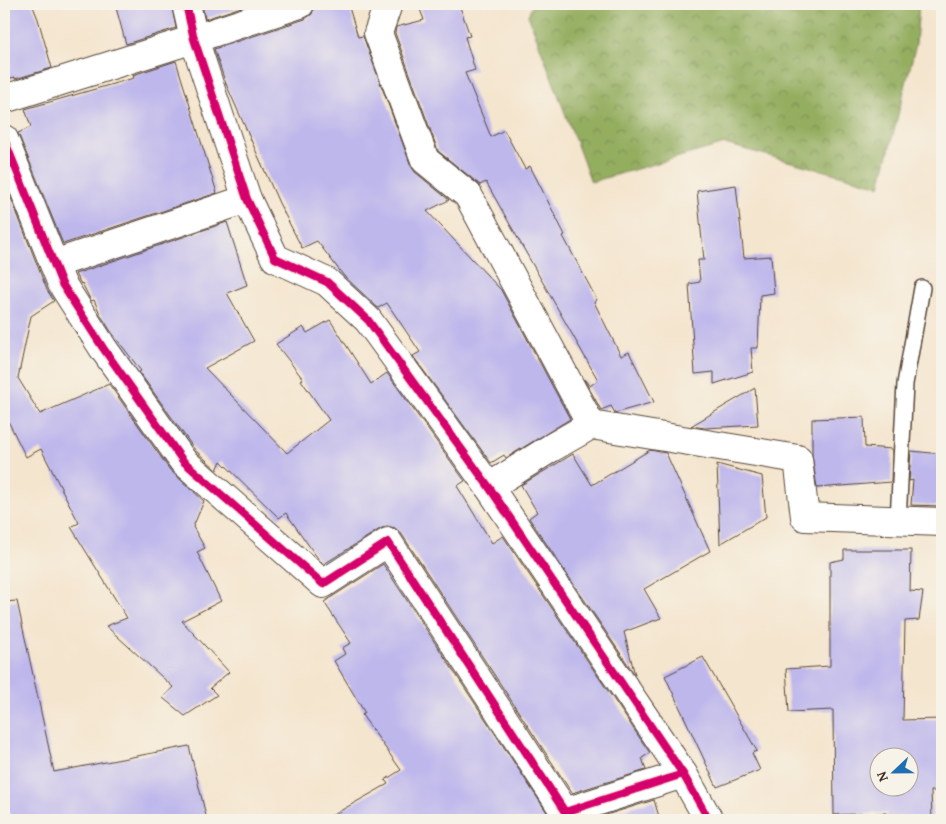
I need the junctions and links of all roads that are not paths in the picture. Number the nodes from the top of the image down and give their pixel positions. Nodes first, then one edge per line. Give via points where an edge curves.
1 (186, 4) edge
2 (300, 4) edge
3 (388, 4) edge
4 (194, 39) junction
5 (4, 99) edge
6 (4, 138) edge
7 (247, 199) junction
8 (54, 264) junction
9 (922, 288) dead end
10 (591, 425) junction
11 (489, 487) junction
12 (898, 521) junction
13 (942, 522) edge
14 (683, 774) junction
15 (709, 820) edge

1 - 4 street
2 - 4 street
3 - 10 street via 378,33 426,160 468,196
4 - 5 street
4 - 7 street
6 - 8 street
7 - 8 street
7 - 11 street via 275,258 327,282 368,320
8 - 14 street via 62,284 103,348 183,461 324,584 388,542 565,812
9 - 12 lane via 905,384
10 - 11 street
10 - 12 street via 798,459 805,518
11 - 14 street
12 - 13 street
14 - 15 street

